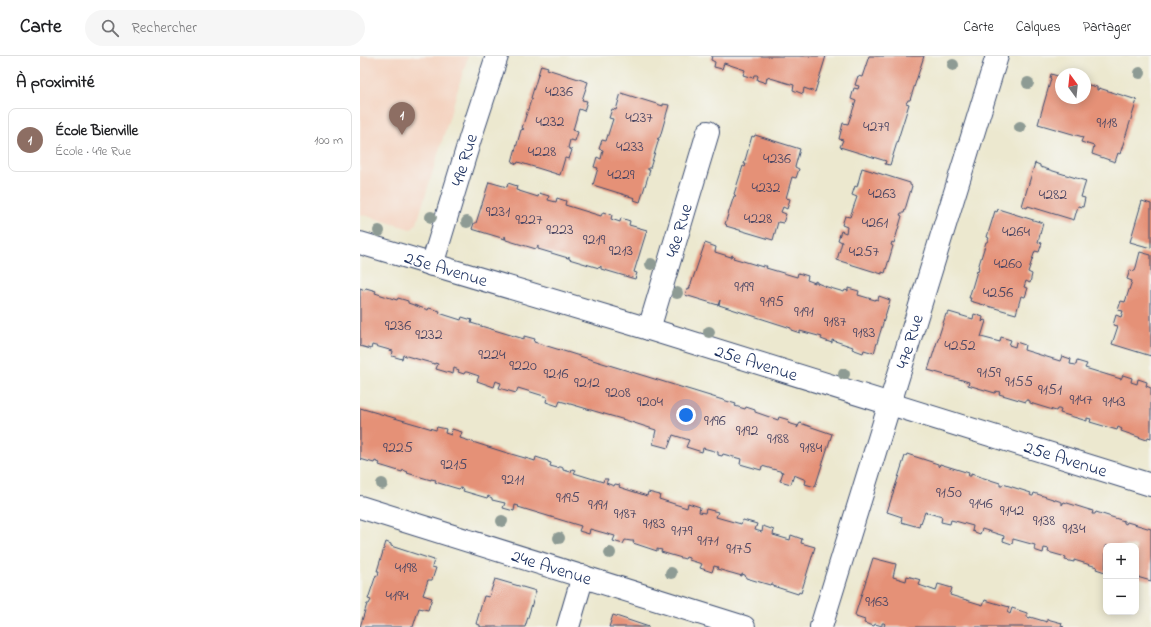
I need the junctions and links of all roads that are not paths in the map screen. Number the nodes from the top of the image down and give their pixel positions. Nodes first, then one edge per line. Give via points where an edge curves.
1 (497, 56) edge
2 (997, 56) edge
3 (708, 132) dead end
4 (360, 243) edge
5 (432, 265) junction
6 (649, 329) junction
7 (891, 404) junction
8 (1151, 485) edge
9 (360, 507) edge
10 (583, 576) junction
11 (568, 627) edge
12 (744, 627) edge
13 (822, 627) edge

1 - 5 street, 49e Rue
2 - 7 street, 47e Rue
3 - 6 street, 48e Rue
4 - 5 street, 25e Avenue
5 - 6 street, 25e Avenue
6 - 7 street, 25e Avenue
7 - 8 street, 25e Avenue
7 - 13 street, 47e Rue
9 - 10 street, 24e Avenue
10 - 11 street
10 - 12 street, 24e Avenue

